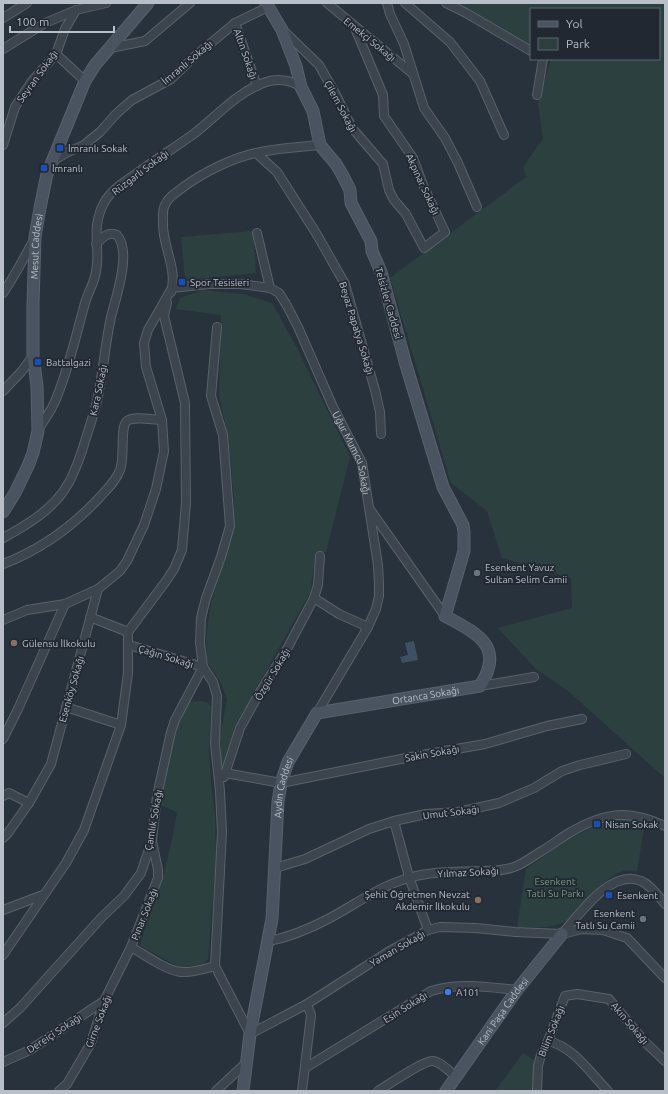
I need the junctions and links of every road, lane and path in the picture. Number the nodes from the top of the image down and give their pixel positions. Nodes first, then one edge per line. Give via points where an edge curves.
1 (27, 3) edge
2 (106, 3) edge
3 (148, 3) edge
4 (190, 3) edge
5 (327, 3) edge
6 (387, 3) edge
7 (405, 3) edge
8 (446, 3) edge
9 (89, 5) edge
10 (267, 5) edge
11 (76, 10) junction
12 (3, 18) edge
13 (235, 23) junction
14 (355, 28) junction
15 (282, 30) junction
16 (110, 48) junction
17 (3, 49) edge
18 (530, 50) edge
19 (56, 54) junction
20 (542, 60) edge
21 (414, 75) junction
22 (85, 80) junction
23 (257, 86) junction
24 (300, 87) junction
25 (537, 95) dead end
26 (504, 135) dead end
27 (3, 145) edge
28 (320, 145) junction
29 (256, 153) junction
30 (51, 163) junction
31 (477, 208) dead end
32 (445, 232) joint
33 (257, 234) dead end
34 (35, 237) junction
35 (96, 244) junction
36 (172, 288) junction
37 (270, 288) junction
38 (3, 293) edge
39 (217, 327) dead end
40 (33, 356) junction
41 (3, 391) edge
42 (162, 420) junction
43 (38, 430) junction
44 (381, 434) dead end
45 (15, 493) junction
46 (3, 499) edge
47 (368, 506) junction
48 (3, 512) edge
49 (3, 538) edge
50 (320, 556) dead end
51 (3, 564) edge
52 (98, 589) junction
53 (314, 598) junction
54 (65, 604) junction
55 (445, 616) junction
56 (90, 617) junction
57 (3, 620) edge
58 (368, 627) junction
59 (128, 632) junction
60 (129, 644) junction
61 (203, 667) junction
62 (534, 677) dead end
63 (480, 686) junction
64 (66, 707) junction
65 (317, 713) junction
66 (582, 719) dead end
67 (121, 725) junction
68 (3, 739) edge
69 (626, 754) dead end
70 (226, 773) junction
71 (281, 783) junction
72 (220, 791) junction
73 (3, 796) edge
74 (29, 803) junction
75 (394, 821) junction
76 (665, 826) edge
77 (3, 838) edge
78 (152, 840) junction
79 (275, 868) junction
80 (409, 877) junction
81 (43, 895) junction
82 (665, 904) edge
83 (3, 910) edge
84 (428, 930) junction
85 (562, 934) junction
86 (269, 941) junction
87 (131, 947) junction
88 (3, 955) edge
89 (215, 966) junction
90 (665, 978) edge
91 (517, 990) junction
92 (565, 996) joint
93 (104, 1001) junction
94 (307, 1004) junction
95 (3, 1023) edge
96 (250, 1034) junction
97 (548, 1040) junction
98 (665, 1061) edge
99 (3, 1062) edge
100 (247, 1062) junction
101 (306, 1068) junction
102 (456, 1076) junction
103 (59, 1091) edge
104 (216, 1091) edge
105 (243, 1091) edge
106 (302, 1091) edge
107 (378, 1091) edge
108 (446, 1091) edge
109 (537, 1091) edge
110 (608, 1091) edge

1 - 12 street
2 - 9 street
3 - 16 street, Mesut Caddesi
4 - 16 street via 145,41
5 - 14 street, Emekçi Sokağı
6 - 21 street
7 - 26 street via 450,42 480,81
8 - 18 street
9 - 11 street
10 - 13 street, İmranlı Sokağı
10 - 15 street, Telsizler Caddesi
11 - 17 street via 45,23
11 - 19 street, Seyran Sokağı via 65,29
13 - 23 street, Altın Sokağı
13 - 30 street, İmranlı Sokağı via 194,56 171,79 132,100 84,145
14 - 21 street, Emekçi Sokağı
14 - 32 street, Akpınar Sokağı via 383,95 384,116 413,158
15 - 24 street, Telsizler Caddesi via 296,66
15 - 32 street, Çilem Sokağı via 319,65 352,128 383,164 389,190 406,214 424,248
16 - 22 street, Mesut Caddesi
19 - 22 street
19 - 27 street, Seyran Sokağı via 21,98 11,116
20 - 25 street
21 - 31 street via 424,108 445,138
22 - 30 street, Mesut Caddesi
23 - 24 street, Rüzgarlı Sokağı via 277,80 291,82
23 - 35 street, Rüzgarlı Sokağı via 242,94 196,132 130,178 109,196 97,222
24 - 28 street, Telsizler Caddesi via 311,107
28 - 29 street
28 - 55 street, Telsizler Caddesi via 343,176 350,190 351,203 371,241 443,487 463,525 464,551
29 - 36 street via 191,181 167,200 162,229 172,269
29 - 44 street, Beyaz Papatya Sokağı via 277,172 346,284 375,390
30 - 34 street, Mesut Caddesi
33 - 37 street
34 - 38 street
34 - 40 street, Mesut Caddesi
35 - 43 street, Rüzgarlı Sokağı via 96,274 68,366 55,402
35 - 49 street, Kara Sokağı via 108,234 118,235 123,245 123,258 97,402 90,426 67,486 48,509
36 - 37 street via 228,284
36 - 42 street via 144,343 146,368
36 - 59 street via 164,316 185,403 185,527 182,550 174,569
37 - 47 street, Uğur Mumcu Sokağı via 279,293 286,304 333,407 362,463
39 - 61 street via 211,396 223,435 230,526 201,618 200,643
40 - 41 street
40 - 43 street, Mesut Caddesi
42 - 51 street via 131,418 127,421 121,468 113,482 83,515 63,531 31,551
42 - 52 street via 164,451 152,506 124,566
43 - 45 street, Mesut Caddesi via 34,453
45 - 46 street
45 - 48 street, Mesut Caddesi
47 - 55 street, Uğur Mumcu Sokağı
47 - 58 street, Aydın Caddesi via 379,584 376,609
50 - 53 street, Özgür Sokağı via 318,585
52 - 54 street
52 - 56 street, Esenköy Sokağı
53 - 58 street via 339,614
53 - 70 street, Özgür Sokağı via 240,728
54 - 57 street via 26,610
54 - 68 street
55 - 63 street, Uğur Mumcu Sokağı via 473,631 485,645 490,667
56 - 59 street
56 - 64 street, Esenköy Sokağı
58 - 65 street, Aydın Caddesi
59 - 60 street
60 - 61 street, Çağın Sokağı
60 - 67 street
61 - 72 street via 210,676 217,696 215,744
61 - 78 street, Çamlık Sokağı via 171,732 157,796
62 - 63 street, Ortanca Sokağı
63 - 65 street, Ortanca Sokağı
64 - 67 street
64 - 74 street, Esenköy Sokağı via 51,764
65 - 71 street, Aydın Caddesi via 288,762
66 - 71 street, Sakin Sokağı via 546,726 485,744
67 - 81 street via 84,830 66,863
69 - 75 street, Umut Sokağı via 562,771 534,788 499,803
70 - 71 street
70 - 72 street, Özgür Sokağı
71 - 79 street, Aydın Caddesi
72 - 89 street via 222,832
73 - 74 street via 9,793
74 - 77 street, Esenköy Sokağı
75 - 79 street, Umut Sokağı via 369,829 305,859
75 - 80 street
76 - 80 street, Yılmaz Sokağı via 636,815 606,816 569,832 512,868
78 - 87 street, Pınar Sokağı via 158,878
78 - 95 street, Çamlık Sokağı via 141,873 124,896
79 - 86 street, Aydın Caddesi
80 - 84 street
80 - 86 street, Yılmaz Sokağı via 377,890 328,919 296,934
81 - 83 street
81 - 88 street
82 - 85 street via 640,880 623,880 592,899
84 - 85 street, Yaman Sokağı via 440,927 476,928
84 - 94 street, Yaman Sokağı via 388,952
85 - 90 street, Yaman Sokağı via 582,928 603,930 628,938
85 - 91 street, Kani Paşa Caddesi
86 - 96 street, Aydın Caddesi
87 - 89 street, Pınar Sokağı via 180,972 192,972
87 - 93 street, Girne Sokağı
89 - 96 street
91 - 101 street, Esin Sokağı via 466,985 432,991
91 - 102 street, Kani Paşa Caddesi
92 - 97 street, Bilim Sokağı
92 - 98 street, Akın Sokağı via 577,994 609,999 645,1042
93 - 99 street, Dereiçi Sokağı via 30,1050
93 - 103 street, Girne Sokağı via 91,1043 67,1084
94 - 96 street, Yaman Sokağı
94 - 101 street via 312,1015
96 - 100 street, Aydın Caddesi
97 - 109 street, Bilim Sokağı via 540,1061
97 - 110 street via 570,1051
100 - 104 street
100 - 105 street, Aydın Caddesi
101 - 106 street
102 - 107 street via 439,1062 431,1060
102 - 108 street, Kani Paşa Caddesi

